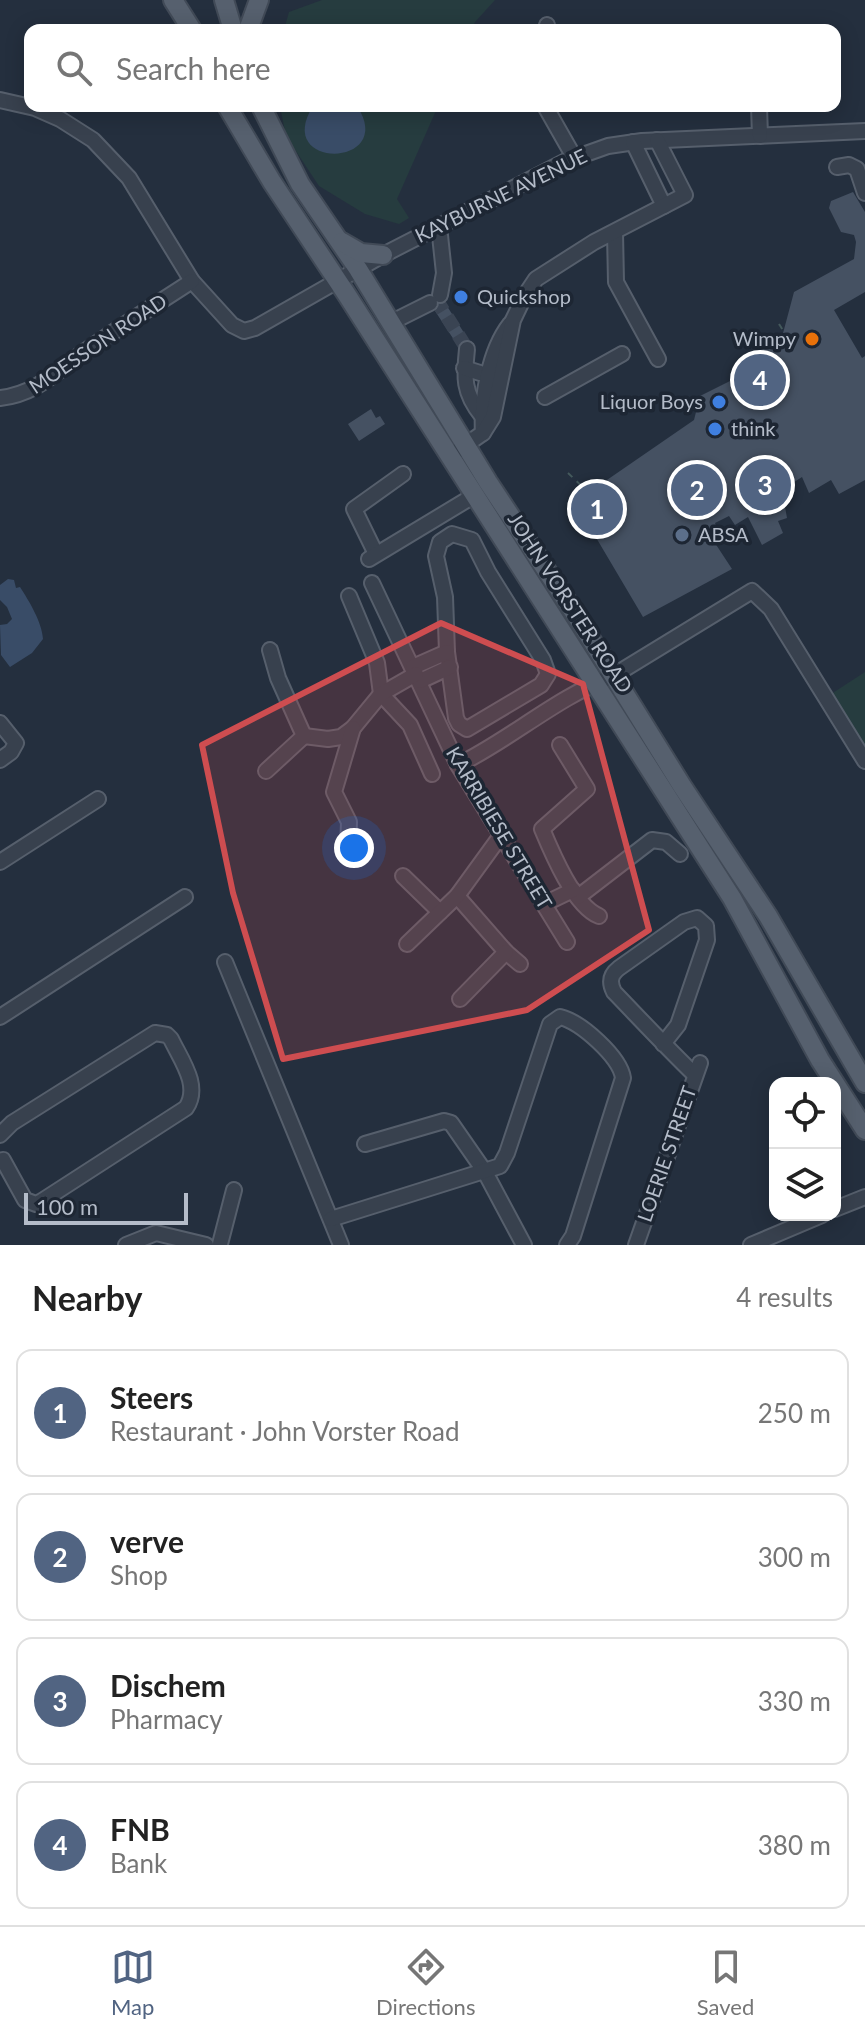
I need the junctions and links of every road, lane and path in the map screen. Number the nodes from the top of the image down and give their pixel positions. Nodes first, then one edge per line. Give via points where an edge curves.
1 (173, 0) edge
2 (189, 0) edge
3 (224, 0) edge
4 (259, 0) edge
5 (188, 24) edge
6 (197, 24) edge
7 (231, 24) edge
8 (250, 24) edge
9 (0, 100) edge
10 (24, 105) edge
11 (44, 112) edge
12 (231, 112) edge
13 (264, 112) edge
14 (548, 112) edge
15 (759, 112) edge
16 (865, 131) edge
17 (760, 136) junction
18 (657, 140) junction
19 (633, 142) junction
20 (574, 157) junction
21 (837, 167) dead end
22 (865, 193) edge
23 (664, 206) junction
24 (439, 226) junction
25 (615, 233) junction
26 (333, 235) junction
27 (383, 255) junction
28 (358, 269) junction
29 (338, 280) junction
30 (192, 281) junction
31 (513, 320) junction
32 (390, 323) junction
33 (779, 324) dead end
34 (784, 332) dead end
35 (499, 338) junction
36 (467, 349) tunnel mouth
37 (622, 354) dead end
38 (658, 359) dead end
39 (464, 368) junction
40 (480, 373) junction
41 (485, 396) junction
42 (545, 397) dead end
43 (0, 398) edge
44 (482, 416) junction
45 (483, 433) junction
46 (458, 450) junction
47 (568, 473) dead end
48 (403, 474) dead end
49 (589, 493) dead end
50 (475, 495) junction
51 (372, 583) dead end
52 (349, 596) dead end
53 (270, 650) dead end
54 (449, 659) junction
55 (416, 674) junction
56 (604, 680) junction
57 (381, 694) junction
58 (0, 723) edge
59 (353, 728) junction
60 (304, 736) junction
61 (560, 745) dead end
62 (0, 760) edge
63 (865, 761) edge
64 (458, 765) junction
65 (266, 771) dead end
66 (432, 774) dead end
67 (98, 799) dead end
68 (502, 834) junction
69 (348, 849) dead end
70 (680, 854) dead end
71 (0, 862) edge
72 (403, 876) dead end
73 (575, 894) junction
74 (457, 896) junction
75 (185, 897) dead end
76 (544, 904) junction
77 (440, 912) junction
78 (599, 916) dead end
79 (567, 942) dead end
80 (407, 944) dead end
81 (506, 952) junction
82 (225, 962) dead end
83 (520, 964) dead end
84 (460, 999) dead end
85 (0, 1017) edge
86 (663, 1044) junction
87 (865, 1083) edge
88 (865, 1130) edge
89 (0, 1135) edge
90 (365, 1144) dead end
91 (1, 1156) edge
92 (485, 1172) junction
93 (234, 1190) dead end
94 (865, 1197) edge
95 (841, 1207) edge
96 (331, 1219) junction
97 (808, 1221) edge
98 (126, 1245) edge
99 (216, 1245) edge
100 (341, 1245) edge
101 (524, 1245) edge
102 (567, 1245) edge
103 (636, 1245) edge
104 (751, 1245) edge

1 - 5 main road
2 - 6 main road
3 - 7 main road
4 - 8 main road
9 - 10 street
11 - 30 street via 93,140 111,157
12 - 29 main road, JOHN VORSTER ROAD
13 - 26 main road, JOHN VORSTER ROAD
14 - 20 street
15 - 17 street
16 - 17 street, KAYBURNE AVENUE
17 - 18 street, KAYBURNE AVENUE
18 - 19 street, KAYBURNE AVENUE
18 - 23 street via 685,195
19 - 20 street, KAYBURNE AVENUE
19 - 23 street
20 - 24 street, KAYBURNE AVENUE
21 - 22 street via 857,169
23 - 25 street
24 - 27 street, KAYBURNE AVENUE
24 - 32 street via 444,273 435,299
25 - 31 street via 536,279
25 - 38 street via 616,282
26 - 27 main road via 361,253
26 - 28 main road, JOHN VORSTER ROAD
27 - 28 street, KAYBURNE AVENUE
28 - 29 street, KAYBURNE AVENUE
28 - 32 main road, JOHN VORSTER ROAD
29 - 30 street, KAYBURNE AVENUE via 244,331
29 - 46 main road, JOHN VORSTER ROAD
30 - 43 street, MOESSON ROAD via 44,384
31 - 35 street
31 - 45 street via 496,407
32 - 46 main road, JOHN VORSTER ROAD
33 - 34 path
35 - 40 street
35 - 41 street
36 - 39 street
37 - 42 street
39 - 40 street
39 - 44 street via 471,401
40 - 41 street
41 - 44 street
44 - 45 street
45 - 46 street
46 - 50 main road, JOHN VORSTER ROAD
46 - 56 main road, JOHN VORSTER ROAD
47 - 49 path
48 - 50 street via 354,509 372,556
50 - 56 main road, JOHN VORSTER ROAD
51 - 55 street, KARRIBIESE STREET
52 - 57 street via 377,663
53 - 60 street
54 - 54 street via 436,549 446,537 460,535 472,540 548,674 541,685 467,729 456,718
54 - 55 street
55 - 57 street
55 - 64 street, KARRIBIESE STREET
56 - 63 street via 752,591 771,609
56 - 64 street
56 - 87 main road, JOHN VORSTER ROAD via 768,916
56 - 88 main road, JOHN VORSTER ROAD
57 - 59 street
57 - 66 street via 410,725
58 - 62 street via 16,743
59 - 60 street via 341,737
59 - 69 street via 334,792 349,822
60 - 65 street
61 - 73 street via 587,789 542,829
64 - 68 street, KARRIBIESE STREET
67 - 71 street
68 - 74 street
68 - 76 street, KARRIBIESE STREET
70 - 73 street via 666,842 652,840
72 - 77 street
73 - 76 street
73 - 78 street
74 - 77 street
74 - 81 street
75 - 85 street
76 - 79 street, KARRIBIESE STREET
77 - 80 street
81 - 83 street
81 - 84 street
82 - 96 street
86 - 86 street via 614,992 611,979 619,968 697,918 706,926 707,940 678,1025
86 - 103 street, LOERIE STREET via 697,1069
89 - 91 street via 155,1033 171,1039 192,1086 186,1108 36,1204 25,1200
90 - 92 street via 448,1122
92 - 96 street
92 - 101 street
92 - 102 street via 503,1163 550,1024 560,1017 573,1022 619,1064 623,1078
93 - 99 street
94 - 95 street
96 - 100 street
97 - 104 street
98 - 99 street via 156,1233

